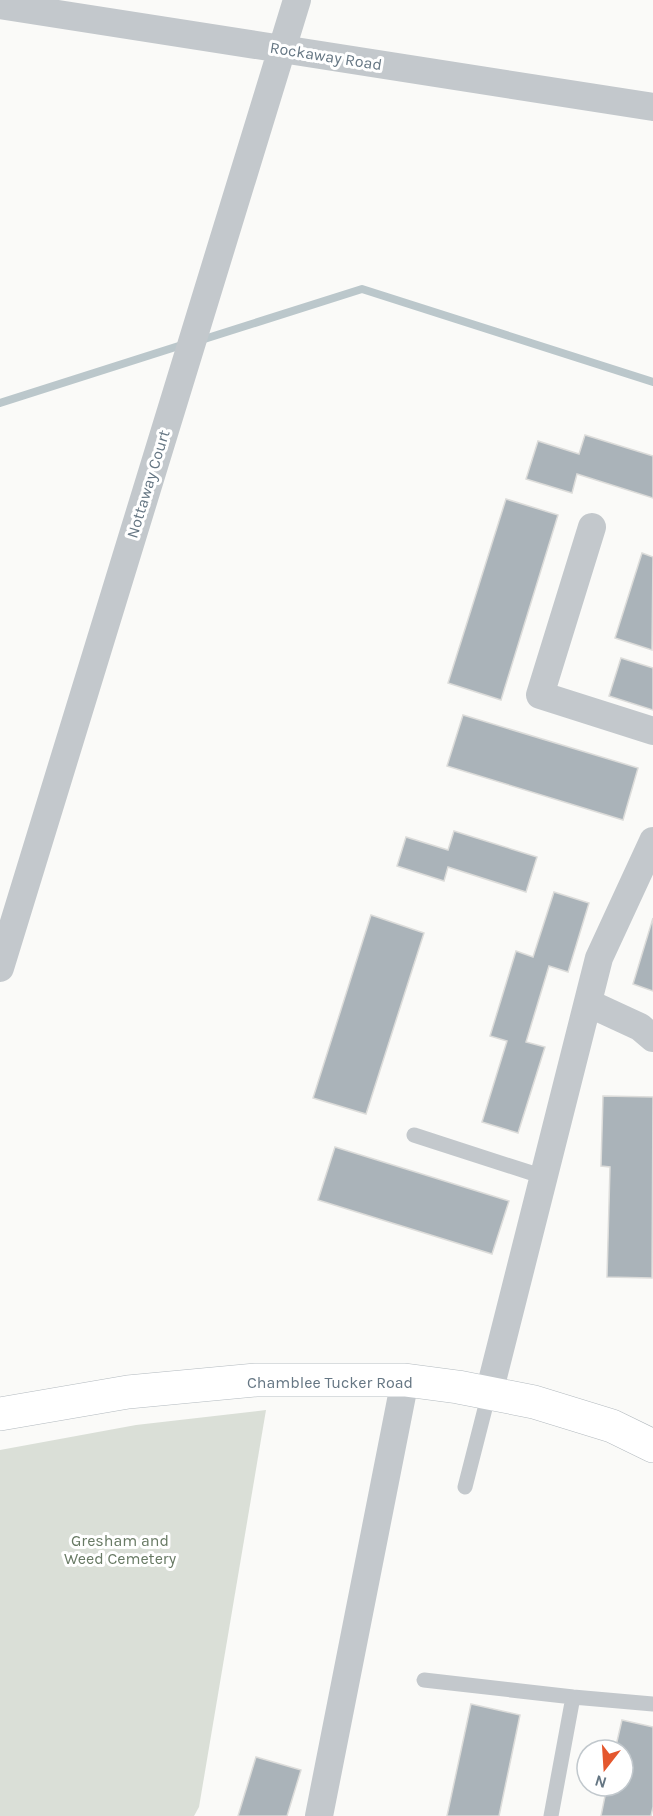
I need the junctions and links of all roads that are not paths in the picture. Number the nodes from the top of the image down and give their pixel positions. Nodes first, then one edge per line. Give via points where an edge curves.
1 (297, 0) edge
2 (0, 5) edge
3 (281, 49) junction
4 (653, 106) edge
5 (592, 527) dead end
6 (653, 731) edge
7 (653, 841) edge
8 (0, 968) edge
9 (588, 1003) junction
10 (653, 1038) edge
11 (414, 1135) dead end
12 (544, 1177) junction
13 (405, 1380) junction
14 (489, 1393) junction
15 (0, 1414) edge
16 (653, 1446) edge
17 (465, 1486) dead end
18 (424, 1680) dead end
19 (573, 1697) junction
20 (653, 1704) edge
21 (319, 1816) edge
22 (551, 1816) edge

1 - 3 street, Nottaway Court
2 - 3 street, Rockaway Road
3 - 4 street, Rockaway Road
3 - 8 street, Nottaway Court
5 - 6 street via 540,695
7 - 9 street via 599,958
9 - 10 street via 640,1027
9 - 12 street
11 - 12 lane
12 - 14 street
13 - 14 main road, Chamblee Tucker Road
13 - 15 main road, Chamblee Tucker Road via 256,1380 128,1392
13 - 21 street
14 - 16 main road, Chamblee Tucker Road via 534,1401 612,1426
14 - 17 lane
18 - 19 lane
19 - 20 lane
19 - 22 lane

